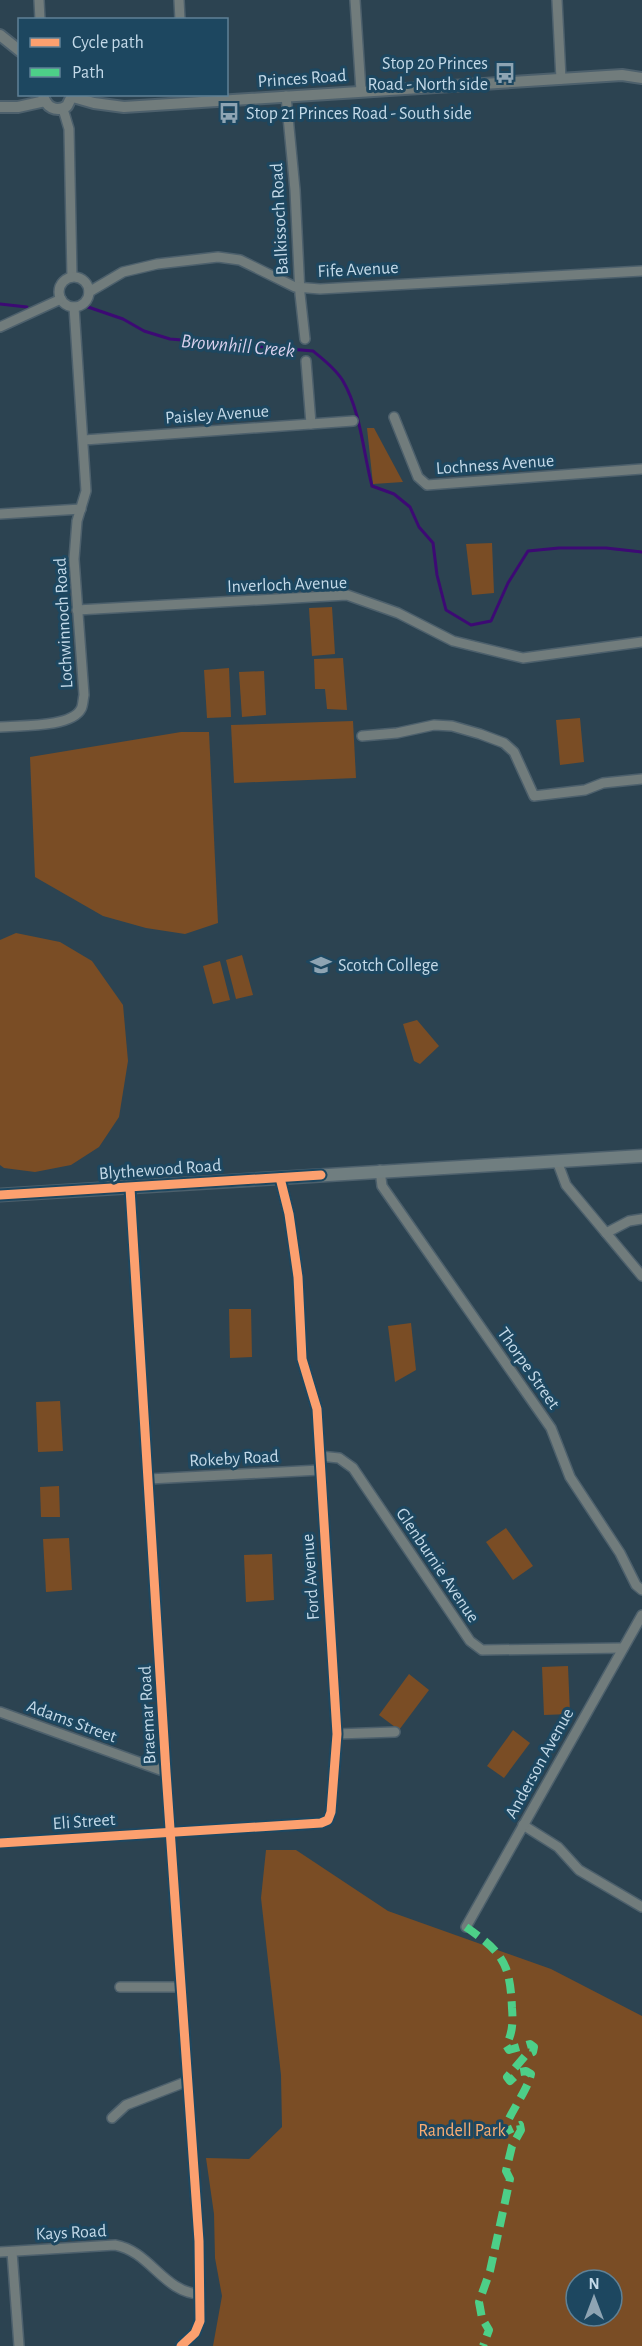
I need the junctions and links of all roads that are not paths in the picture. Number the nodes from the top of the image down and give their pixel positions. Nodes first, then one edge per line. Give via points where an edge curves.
1 (39, 0) edge
2 (179, 0) edge
3 (355, 0) edge
4 (557, 0) edge
5 (40, 18) edge
6 (180, 18) edge
7 (0, 35) edge
8 (18, 49) edge
9 (642, 78) edge
10 (561, 79) junction
11 (361, 91) junction
12 (73, 96) edge
13 (286, 96) junction
14 (44, 98) edge
15 (185, 99) edge
16 (0, 107) edge
17 (63, 109) junction
18 (642, 270) edge
19 (72, 278) junction
20 (299, 288) junction
21 (89, 292) junction
22 (61, 299) junction
23 (74, 307) junction
24 (0, 327) edge
25 (305, 339) dead end
26 (306, 361) dead end
27 (394, 417) dead end
28 (353, 421) dead end
29 (311, 424) junction
30 (84, 440) junction
31 (642, 469) edge
32 (81, 509) junction
33 (0, 514) edge
34 (77, 610) junction
35 (642, 642) edge
36 (0, 727) edge
37 (362, 735) dead end
38 (642, 779) edge
39 (642, 1156) edge
40 (557, 1161) junction
41 (380, 1170) junction
42 (280, 1178) junction
43 (130, 1188) junction
44 (0, 1196) edge
45 (642, 1220) edge
46 (606, 1233) junction
47 (642, 1276) edge
48 (320, 1456) junction
49 (320, 1470) junction
50 (149, 1479) junction
51 (642, 1590) edge
52 (642, 1615) edge
53 (623, 1648) junction
54 (0, 1712) edge
55 (395, 1732) dead end
56 (337, 1734) junction
57 (166, 1772) junction
58 (523, 1825) junction
59 (170, 1831) junction
60 (0, 1843) edge
61 (642, 1899) edge
62 (631, 1900) junction
63 (642, 1907) edge
64 (466, 1928) dead end
65 (120, 1987) dead end
66 (181, 1987) junction
67 (188, 2081) junction
68 (112, 2118) dead end
69 (0, 2252) edge
70 (12, 2252) junction
71 (200, 2294) junction
72 (19, 2346) edge
73 (181, 2346) edge

1 - 5 street
2 - 6 street
3 - 11 street
4 - 10 street
7 - 8 street
9 - 10 street, Princes Road via 622,75
10 - 11 street, Princes Road
11 - 13 street, Princes Road
12 - 15 street, Princes Road via 124,106
12 - 17 street
13 - 15 street, Princes Road
13 - 20 street, Balkissoch Road
14 - 16 street
14 - 17 street via 54,109
17 - 19 street via 69,129
18 - 20 street, Fife Avenue
19 - 21 street via 86,283
19 - 22 street via 60,287
20 - 21 street, Fife Avenue via 240,260 218,256 123,272
20 - 25 street, Balkissoch Road
21 - 23 street via 84,303
22 - 23 street
22 - 24 street
23 - 30 street, Lochwinnoch Road
26 - 29 street
27 - 31 street, Lochness Avenue via 418,477 428,485
28 - 29 street, Paisley Avenue
29 - 30 street, Paisley Avenue
30 - 32 street, Lochwinnoch Road via 86,491
32 - 33 street
32 - 34 street, Lochwinnoch Road via 74,559
34 - 35 street, Inverloch Avenue via 347,595 398,613 453,641 523,658
34 - 36 street, Lochwinnoch Road via 84,695 81,709 60,723
37 - 38 street via 434,725 480,734 504,743 514,752 534,796
39 - 40 main road, Blythewood Road
40 - 41 main road, Blythewood Road
40 - 46 street via 566,1185
41 - 42 main road, Blythewood Road
41 - 51 street, Thorpe Street via 382,1186 551,1428 570,1477
42 - 43 main road, Blythewood Road
42 - 48 street, Ford Avenue via 298,1277 302,1359 317,1409
43 - 44 main road, Blythewood Road
43 - 50 street, Braemar Road
45 - 46 street via 629,1221
46 - 47 street
48 - 49 street, Ford Avenue
48 - 53 street, Glenburnie Avenue via 339,1458 353,1468 470,1641 482,1650
49 - 50 street, Rokeby Road
49 - 56 street, Ford Avenue
50 - 57 street, Braemar Road
52 - 53 street, Anderson Avenue
53 - 58 street, Anderson Avenue
54 - 57 street, Adams Street
55 - 56 street
56 - 59 street, Ford Avenue via 328,1820
57 - 59 street, Braemar Road
58 - 62 street via 558,1847 579,1870
58 - 64 street, Anderson Avenue
59 - 60 street, Eli Street
59 - 66 street, Braemar Road
61 - 62 street
62 - 63 street
65 - 66 street
66 - 67 street, Braemar Road
67 - 68 street via 126,2104
67 - 71 street, Braemar Road
69 - 70 street, Kays Road
70 - 71 street, Kays Road via 126,2247 176,2289
70 - 72 street
71 - 73 street, Braemar Road via 200,2321 195,2333

